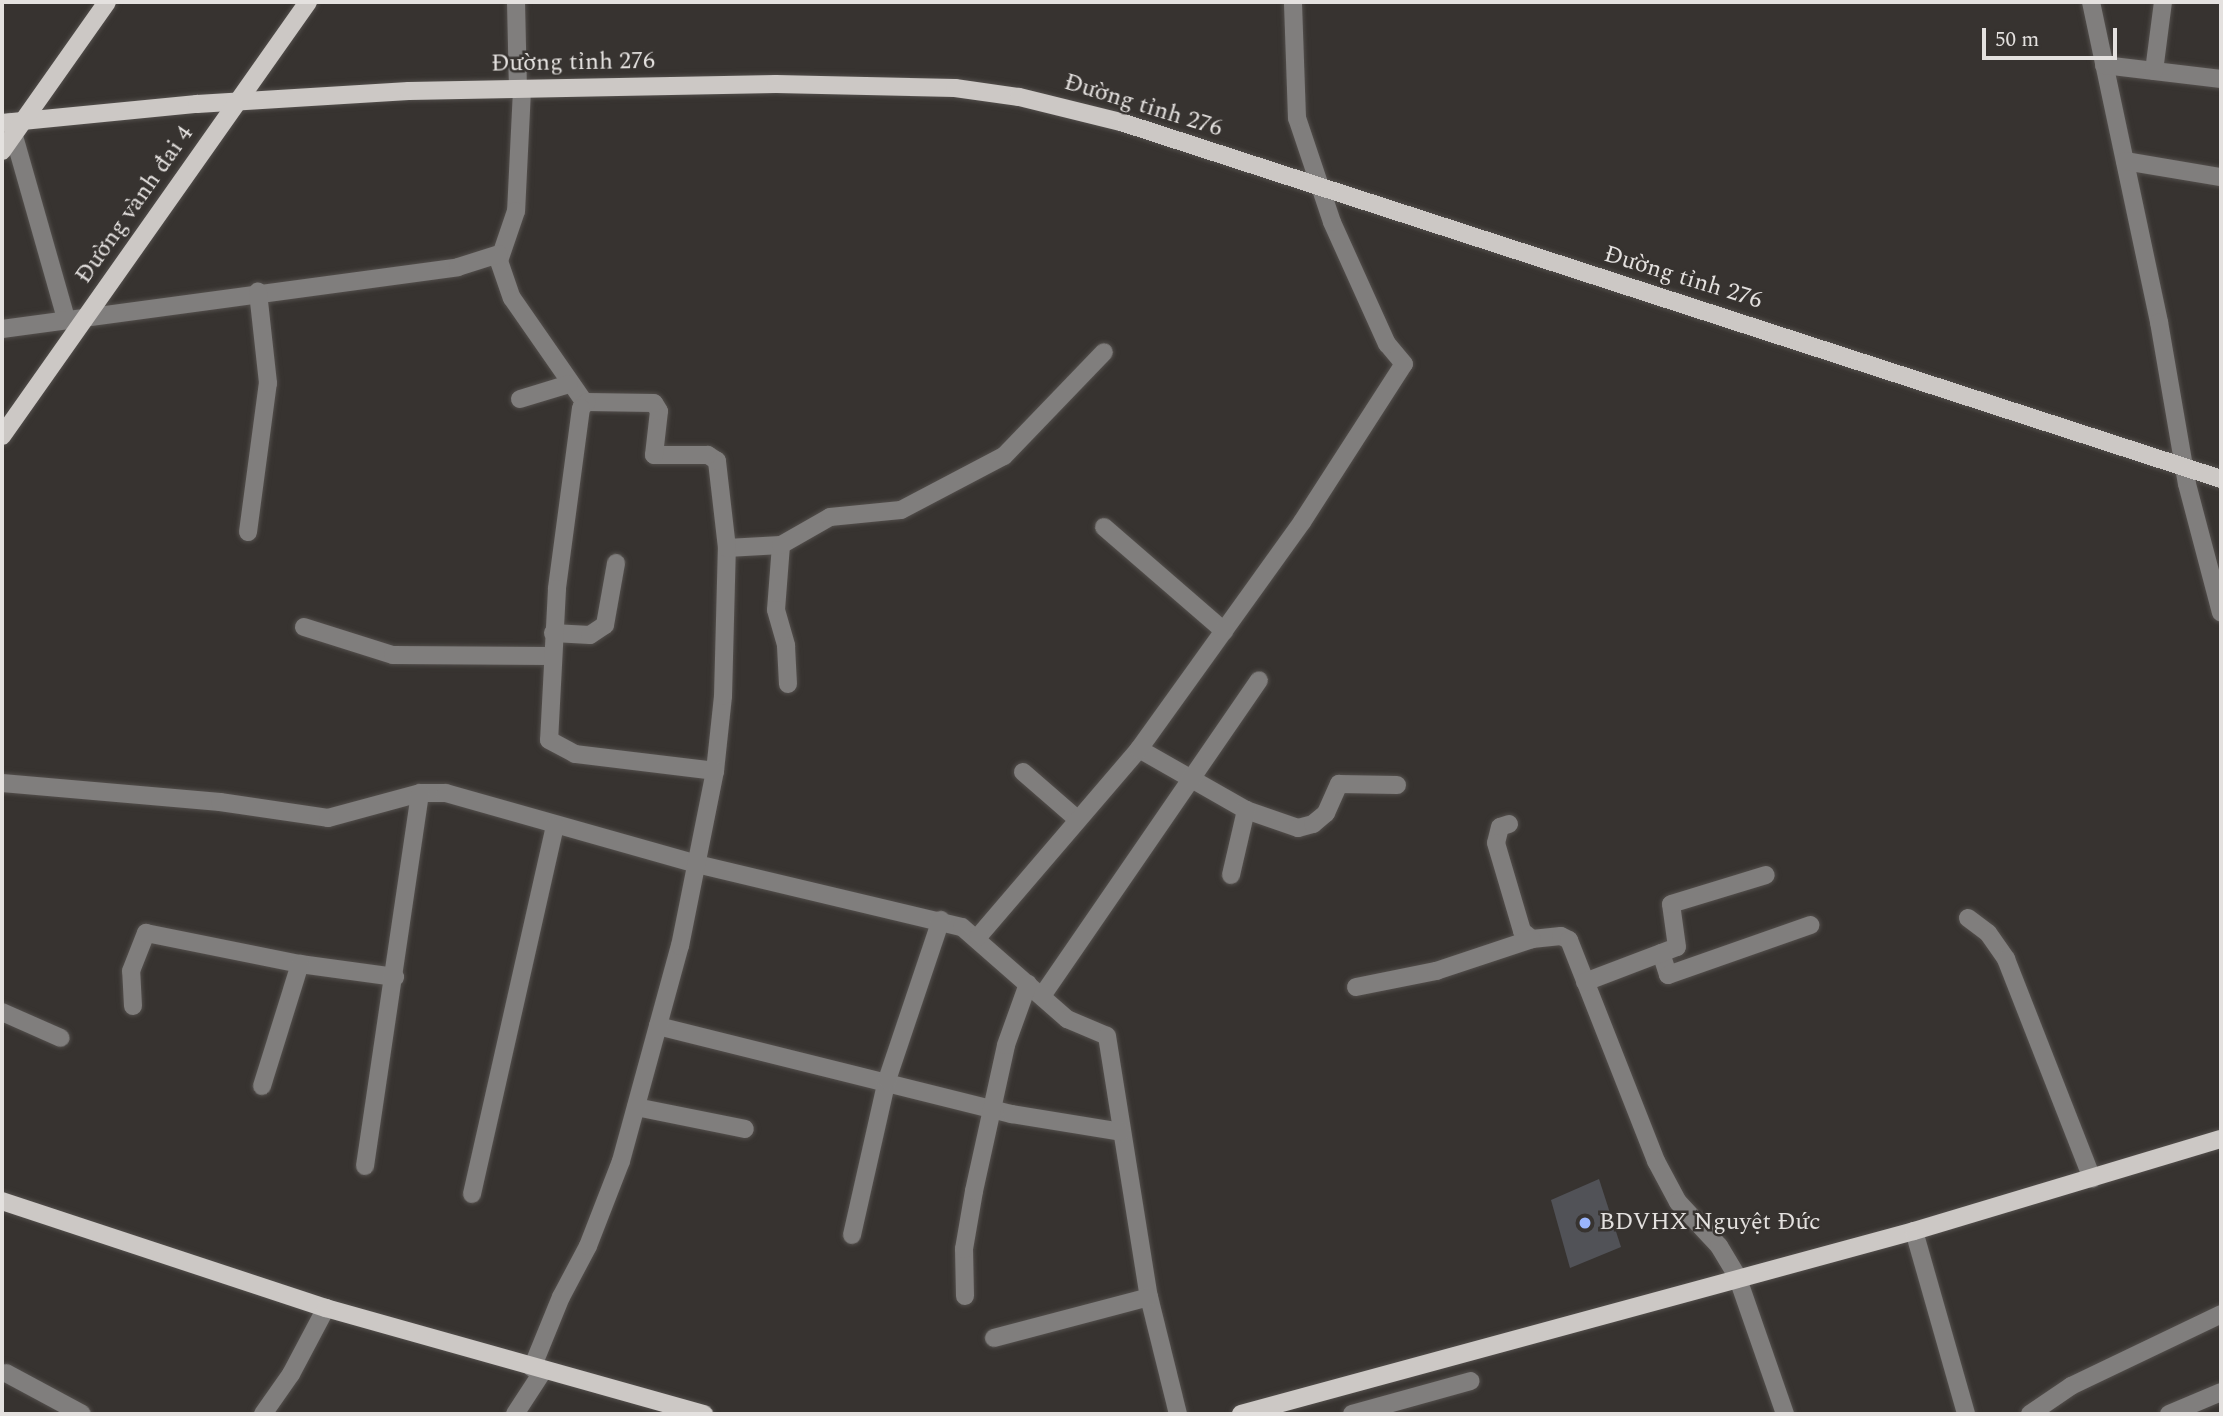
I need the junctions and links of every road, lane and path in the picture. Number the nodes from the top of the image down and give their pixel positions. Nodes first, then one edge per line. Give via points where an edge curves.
1 (107, 2) edge
2 (308, 2) edge
3 (516, 2) edge
4 (1293, 2) edge
5 (2091, 2) edge
6 (2163, 2) edge
7 (2104, 65) junction
8 (2154, 71) junction
9 (2221, 79) edge
10 (520, 90) junction
11 (239, 101) junction
12 (12, 125) edge
13 (2, 151) edge
14 (2124, 161) junction
15 (2221, 177) edge
16 (1320, 186) junction
17 (499, 254) junction
18 (258, 292) junction
19 (87, 316) junction
20 (66, 319) junction
21 (2, 329) edge
22 (1104, 352) dead end
23 (569, 384) junction
24 (520, 400) dead end
25 (585, 403) junction
26 (2, 436) edge
27 (2185, 466) junction
28 (2221, 478) edge
29 (1104, 527) dead end
30 (248, 532) dead end
31 (781, 545) junction
32 (727, 548) junction
33 (616, 563) dead end
34 (2221, 613) edge
35 (304, 627) dead end
36 (1224, 631) junction
37 (553, 633) junction
38 (550, 656) junction
39 (1259, 680) dead end
40 (788, 684) dead end
41 (1139, 749) junction
42 (715, 771) junction
43 (1023, 772) dead end
44 (1192, 777) junction
45 (2, 783) edge
46 (1396, 785) dead end
47 (420, 793) junction
48 (1246, 810) junction
49 (1077, 819) junction
50 (1508, 824) dead end
51 (555, 826) junction
52 (697, 864) junction
53 (1231, 875) dead end
54 (1766, 875) dead end
55 (1968, 918) dead end
56 (941, 920) junction
57 (1811, 925) dead end
58 (978, 937) junction
59 (1532, 939) junction
60 (1661, 953) junction
61 (300, 964) junction
62 (396, 977) junction
63 (1585, 982) junction
64 (1356, 987) dead end
65 (1035, 990) junction
66 (133, 1006) dead end
67 (2, 1012) edge
68 (658, 1026) junction
69 (61, 1038) dead end
70 (887, 1080) junction
71 (262, 1086) dead end
72 (993, 1105) junction
73 (636, 1107) junction
74 (745, 1129) dead end
75 (1122, 1132) junction
76 (2221, 1139) edge
77 (365, 1166) dead end
78 (2092, 1179) junction
79 (472, 1194) dead end
80 (2, 1201) edge
81 (1914, 1231) junction
82 (852, 1235) dead end
83 (1737, 1276) junction
84 (965, 1296) dead end
85 (1149, 1297) junction
86 (326, 1308) junction
87 (2221, 1314) edge
88 (994, 1338) dead end
89 (537, 1370) junction
90 (6, 1373) dead end
91 (1471, 1381) dead end
92 (2221, 1392) edge
93 (2053, 1409) edge
94 (82, 1414) edge
95 (263, 1414) edge
96 (515, 1414) edge
97 (704, 1414) edge
98 (1178, 1414) edge
99 (1242, 1414) edge
100 (1352, 1414) edge
101 (1785, 1414) edge
102 (1966, 1414) edge
103 (2029, 1414) edge
104 (2169, 1414) edge

1 - 12 main road
2 - 11 main road, Đường vành đai 4
3 - 10 street
4 - 16 street via 1294,103
5 - 7 street
6 - 8 street
7 - 8 street
7 - 14 street
8 - 9 street
10 - 11 main road, Đường tỉnh 276
10 - 16 main road, Đường tỉnh 276 via 776,84 965,90 1091,113
10 - 17 street via 516,211 508,243
11 - 12 main road, Đường tỉnh 276
11 - 19 main road, Đường vành đai 4
12 - 13 main road
12 - 20 street
14 - 15 street
14 - 27 street
16 - 27 main road, Đường tỉnh 276
16 - 36 street via 1387,344 1404,364 1302,522
17 - 18 street via 458,267
17 - 23 street via 512,298
18 - 19 street
18 - 30 street via 268,383
19 - 20 street
19 - 26 main road, Đường vành đai 4
20 - 21 street
22 - 31 street via 1004,456 901,510 830,517
23 - 24 street
23 - 25 street
25 - 32 street via 654,404 659,411 654,455 715,457
25 - 37 street
27 - 28 main road, Đường tỉnh 276
27 - 34 street
29 - 36 street
31 - 32 street
31 - 40 street via 776,610 786,646
32 - 42 street via 723,696
33 - 37 street via 606,625 590,635
35 - 38 street via 393,654
36 - 41 street
37 - 38 street
38 - 42 street via 549,740 554,745 592,757
39 - 44 street
41 - 44 street
41 - 49 street
42 - 52 street
43 - 49 street
44 - 48 street
44 - 65 street
45 - 47 street via 220,802 328,818
46 - 48 street via 1339,784 1326,813 1313,824 1297,828
47 - 51 street via 446,793
47 - 62 street
48 - 53 street
49 - 58 street
50 - 59 street via 1500,827 1496,843 1522,931
51 - 52 street
51 - 79 street
52 - 56 street
52 - 68 street
54 - 60 street via 1671,904 1677,947
55 - 78 street via 1989,933 2006,959
56 - 58 street
56 - 70 street
57 - 60 street via 1668,975
58 - 65 street
59 - 63 street via 1561,936 1569,940
59 - 64 street via 1445,968
60 - 63 street
61 - 62 street
61 - 66 street via 146,933 131,971
61 - 71 street
62 - 77 street
63 - 83 street via 1665,1182 1719,1246
65 - 72 street via 1006,1045
65 - 75 street via 1067,1019 1107,1036
67 - 69 street
68 - 70 street
68 - 73 street
70 - 72 street
70 - 82 street
72 - 75 street via 1013,1114
72 - 84 street via 964,1249
73 - 74 street
73 - 89 street via 621,1161 588,1246 561,1297
75 - 85 street
76 - 78 main road
78 - 81 main road
80 - 86 main road
81 - 83 main road
81 - 102 street
83 - 99 main road
83 - 101 street
85 - 88 street
85 - 98 street
86 - 89 main road
86 - 95 street via 291,1374
87 - 93 street via 2071,1386
89 - 96 street
89 - 97 main road
90 - 94 street
91 - 100 street
92 - 104 street
93 - 103 street

